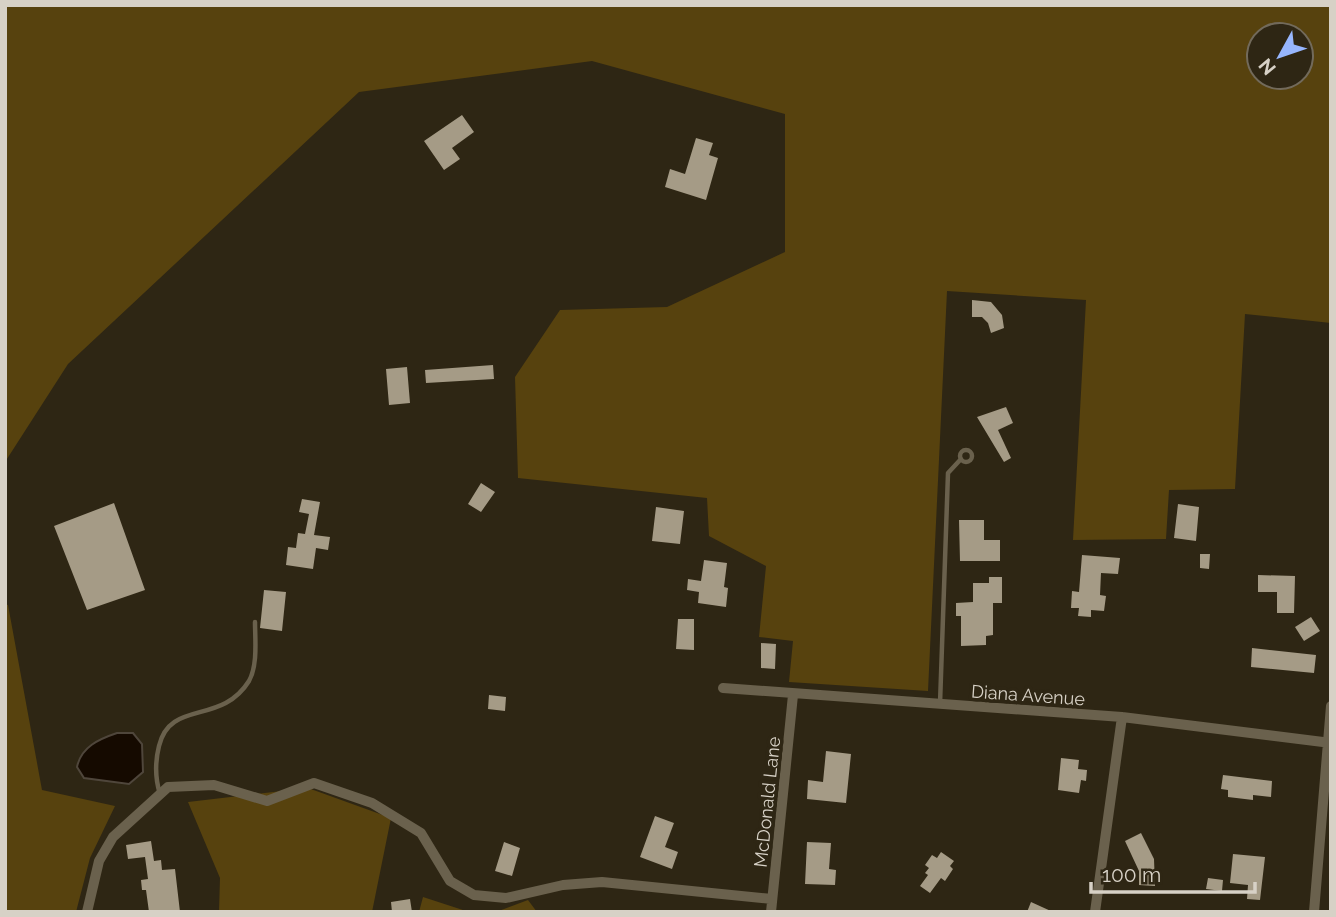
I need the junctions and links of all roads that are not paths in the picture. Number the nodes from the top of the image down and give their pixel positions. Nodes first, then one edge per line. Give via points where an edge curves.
1 (961, 459) dead end
2 (255, 622) dead end
3 (723, 688) dead end
4 (793, 695) junction
5 (940, 705) junction
6 (1331, 706) edge
7 (1122, 717) junction
8 (1329, 743) edge
9 (160, 794) junction
10 (772, 899) junction
11 (87, 912) edge
12 (771, 912) edge
13 (1095, 912) edge
14 (1314, 912) edge

1 - 5 lane via 948,473
2 - 9 lane via 254,668 237,695 217,709 182,716 162,733 156,756
3 - 4 street, Diana Avenue
4 - 5 street, Diana Avenue
4 - 10 street, McDonald Lane
5 - 7 street, Diana Avenue
6 - 8 street
7 - 8 street, Diana Avenue
7 - 13 street
8 - 14 street
9 - 10 street via 168,787 214,785 267,801 314,782 372,803 421,833 450,881 474,895 506,898 602,882
9 - 11 street via 113,837 99,860
10 - 12 street, McDonald Lane

